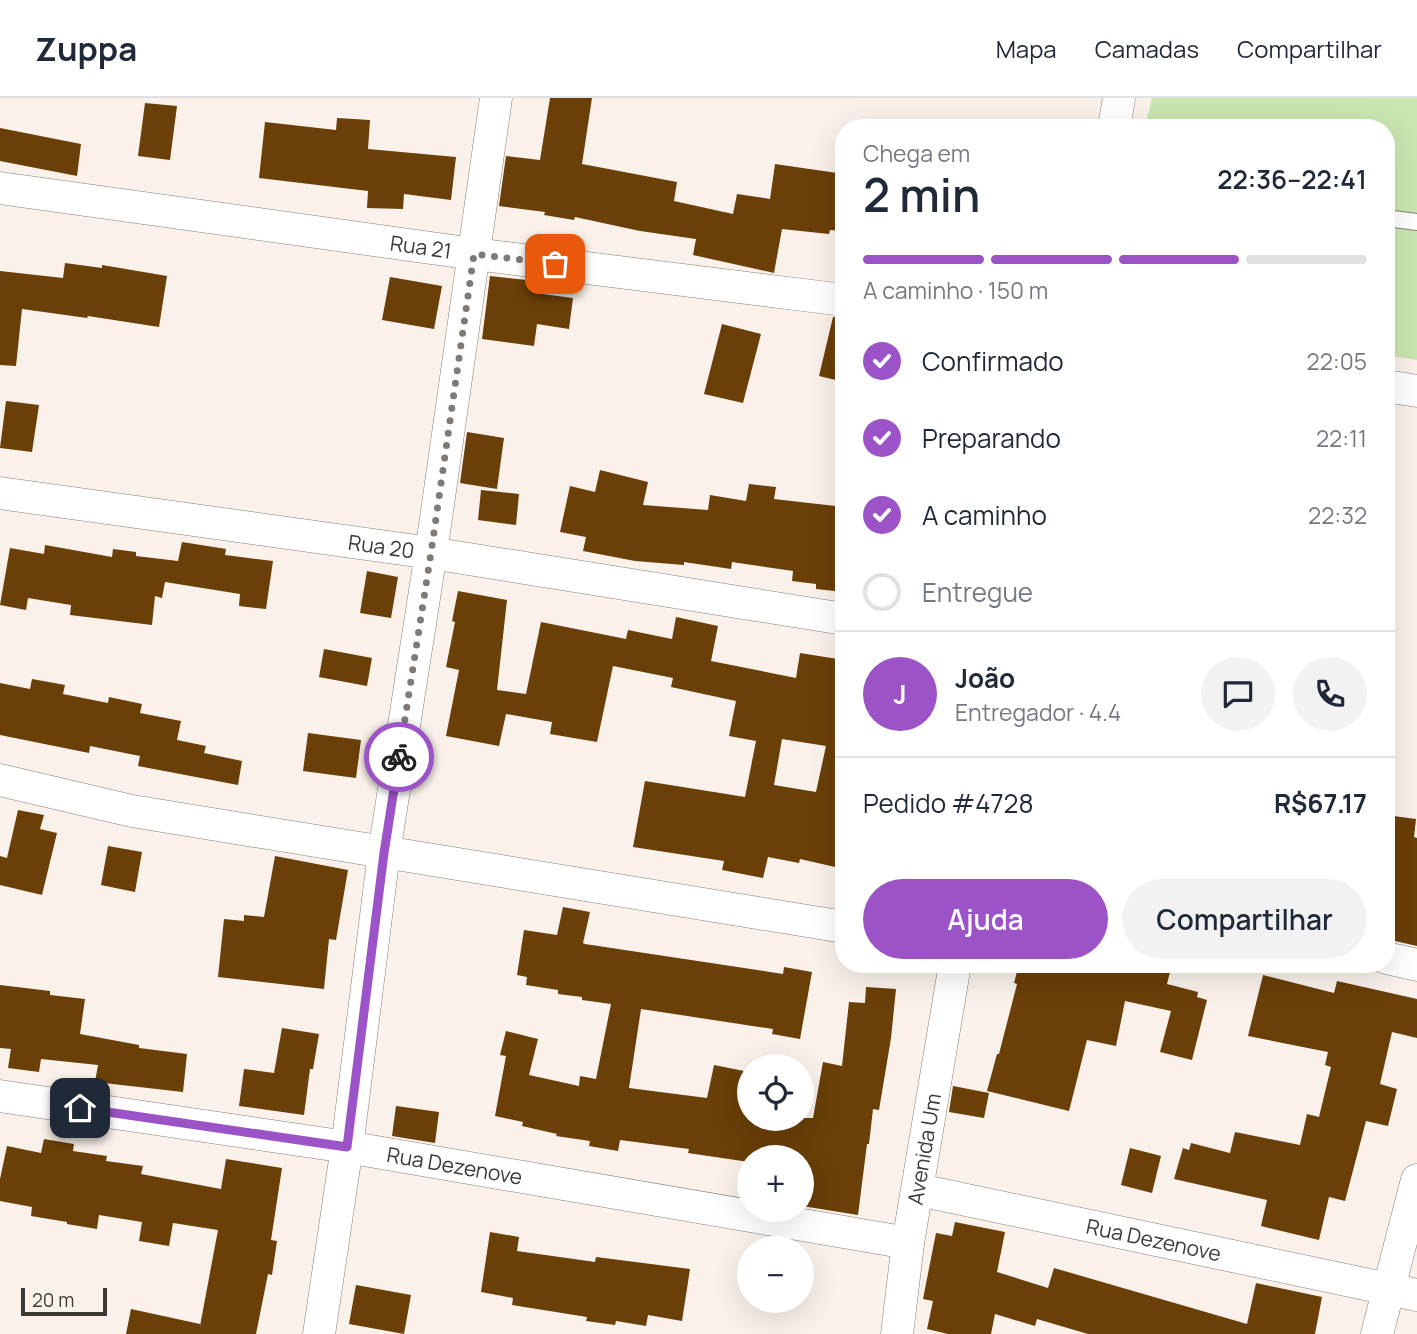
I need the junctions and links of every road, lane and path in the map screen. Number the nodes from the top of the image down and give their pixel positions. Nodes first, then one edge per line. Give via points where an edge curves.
1 (496, 98) edge
2 (1119, 98) edge
3 (1116, 119) edge
4 (0, 188) edge
5 (1395, 219) edge
6 (1417, 222) edge
7 (474, 254) junction
8 (835, 299) edge
9 (1395, 387) edge
10 (1417, 391) edge
11 (0, 493) edge
12 (431, 553) junction
13 (835, 618) edge
14 (0, 780) edge
15 (384, 853) junction
16 (835, 926) edge
17 (1395, 960) edge
18 (1417, 965) edge
19 (954, 973) edge
20 (0, 1097) edge
21 (347, 1147) junction
22 (1417, 1180) edge
23 (919, 1190) junction
24 (908, 1243) junction
25 (1403, 1293) edge
26 (319, 1334) edge
27 (897, 1334) edge
28 (1377, 1334) edge

1 - 7 street
2 - 3 street
4 - 7 street, Rua 21
5 - 6 lane
7 - 8 street, Rua 21
7 - 12 street
9 - 10 street
11 - 12 street, Rua 20
12 - 13 street, Rua 20
12 - 15 street
14 - 15 street via 132,811
15 - 16 street
15 - 21 street
17 - 18 street
19 - 23 street, Avenida Um
20 - 21 street, Rua Dezenove
21 - 24 street, Rua Dezenove
21 - 26 street
22 - 25 street
23 - 24 street, Avenida Um
23 - 25 street, Rua Dezenove
24 - 27 street, Avenida Um
25 - 28 street

